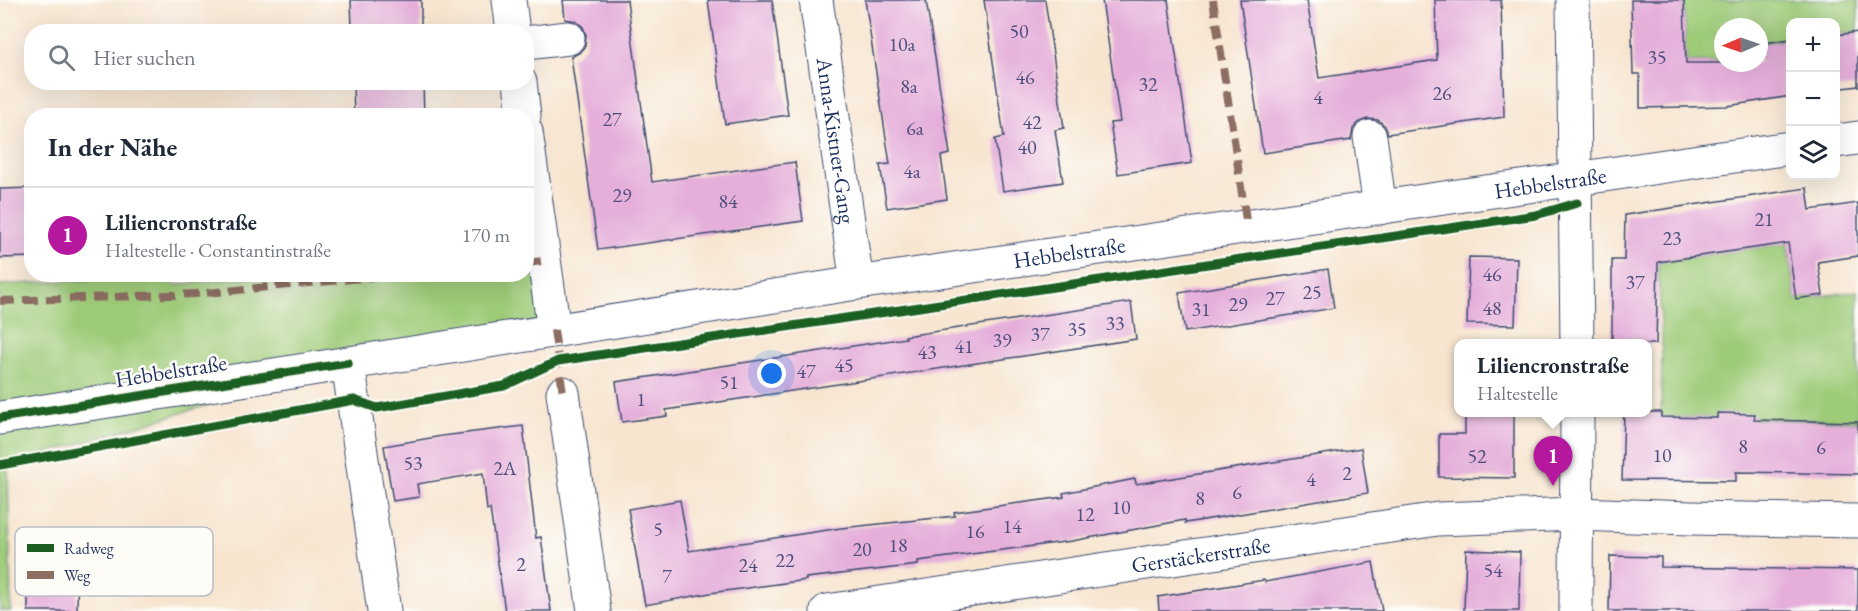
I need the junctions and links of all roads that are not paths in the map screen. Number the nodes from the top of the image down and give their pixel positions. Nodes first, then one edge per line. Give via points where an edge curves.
1 (509, 0) edge
2 (816, 0) edge
3 (1573, 0) edge
4 (512, 24) edge
5 (568, 38) dead end
6 (534, 42) edge
7 (521, 90) edge
8 (523, 108) edge
9 (1370, 137) dead end
10 (1858, 138) edge
11 (1840, 140) edge
12 (1786, 149) edge
13 (1576, 178) junction
14 (534, 189) edge
15 (1380, 208) junction
16 (857, 283) junction
17 (554, 330) junction
18 (1577, 339) edge
19 (348, 363) junction
20 (563, 393) dead end
21 (1577, 417) edge
22 (0, 418) edge
23 (1576, 514) junction
24 (1858, 521) edge
25 (384, 611) edge
26 (594, 611) edge
27 (827, 611) edge
28 (1576, 611) edge

1 - 4 street
2 - 16 street, Anna-Kistner-Gang
3 - 13 street
5 - 6 street
7 - 8 street
9 - 15 street
10 - 11 street
12 - 13 street, Hebbelstraße
13 - 15 street, Hebbelstraße
13 - 18 street
14 - 17 street
15 - 16 street, Hebbelstraße
16 - 17 street, Hebbelstraße
17 - 19 street, Hebbelstraße
19 - 22 street, Hebbelstraße
19 - 25 street
20 - 26 street
21 - 23 street
23 - 24 street, Gerstäckerstraße
23 - 27 street, Gerstäckerstraße via 1438,519
23 - 28 street

